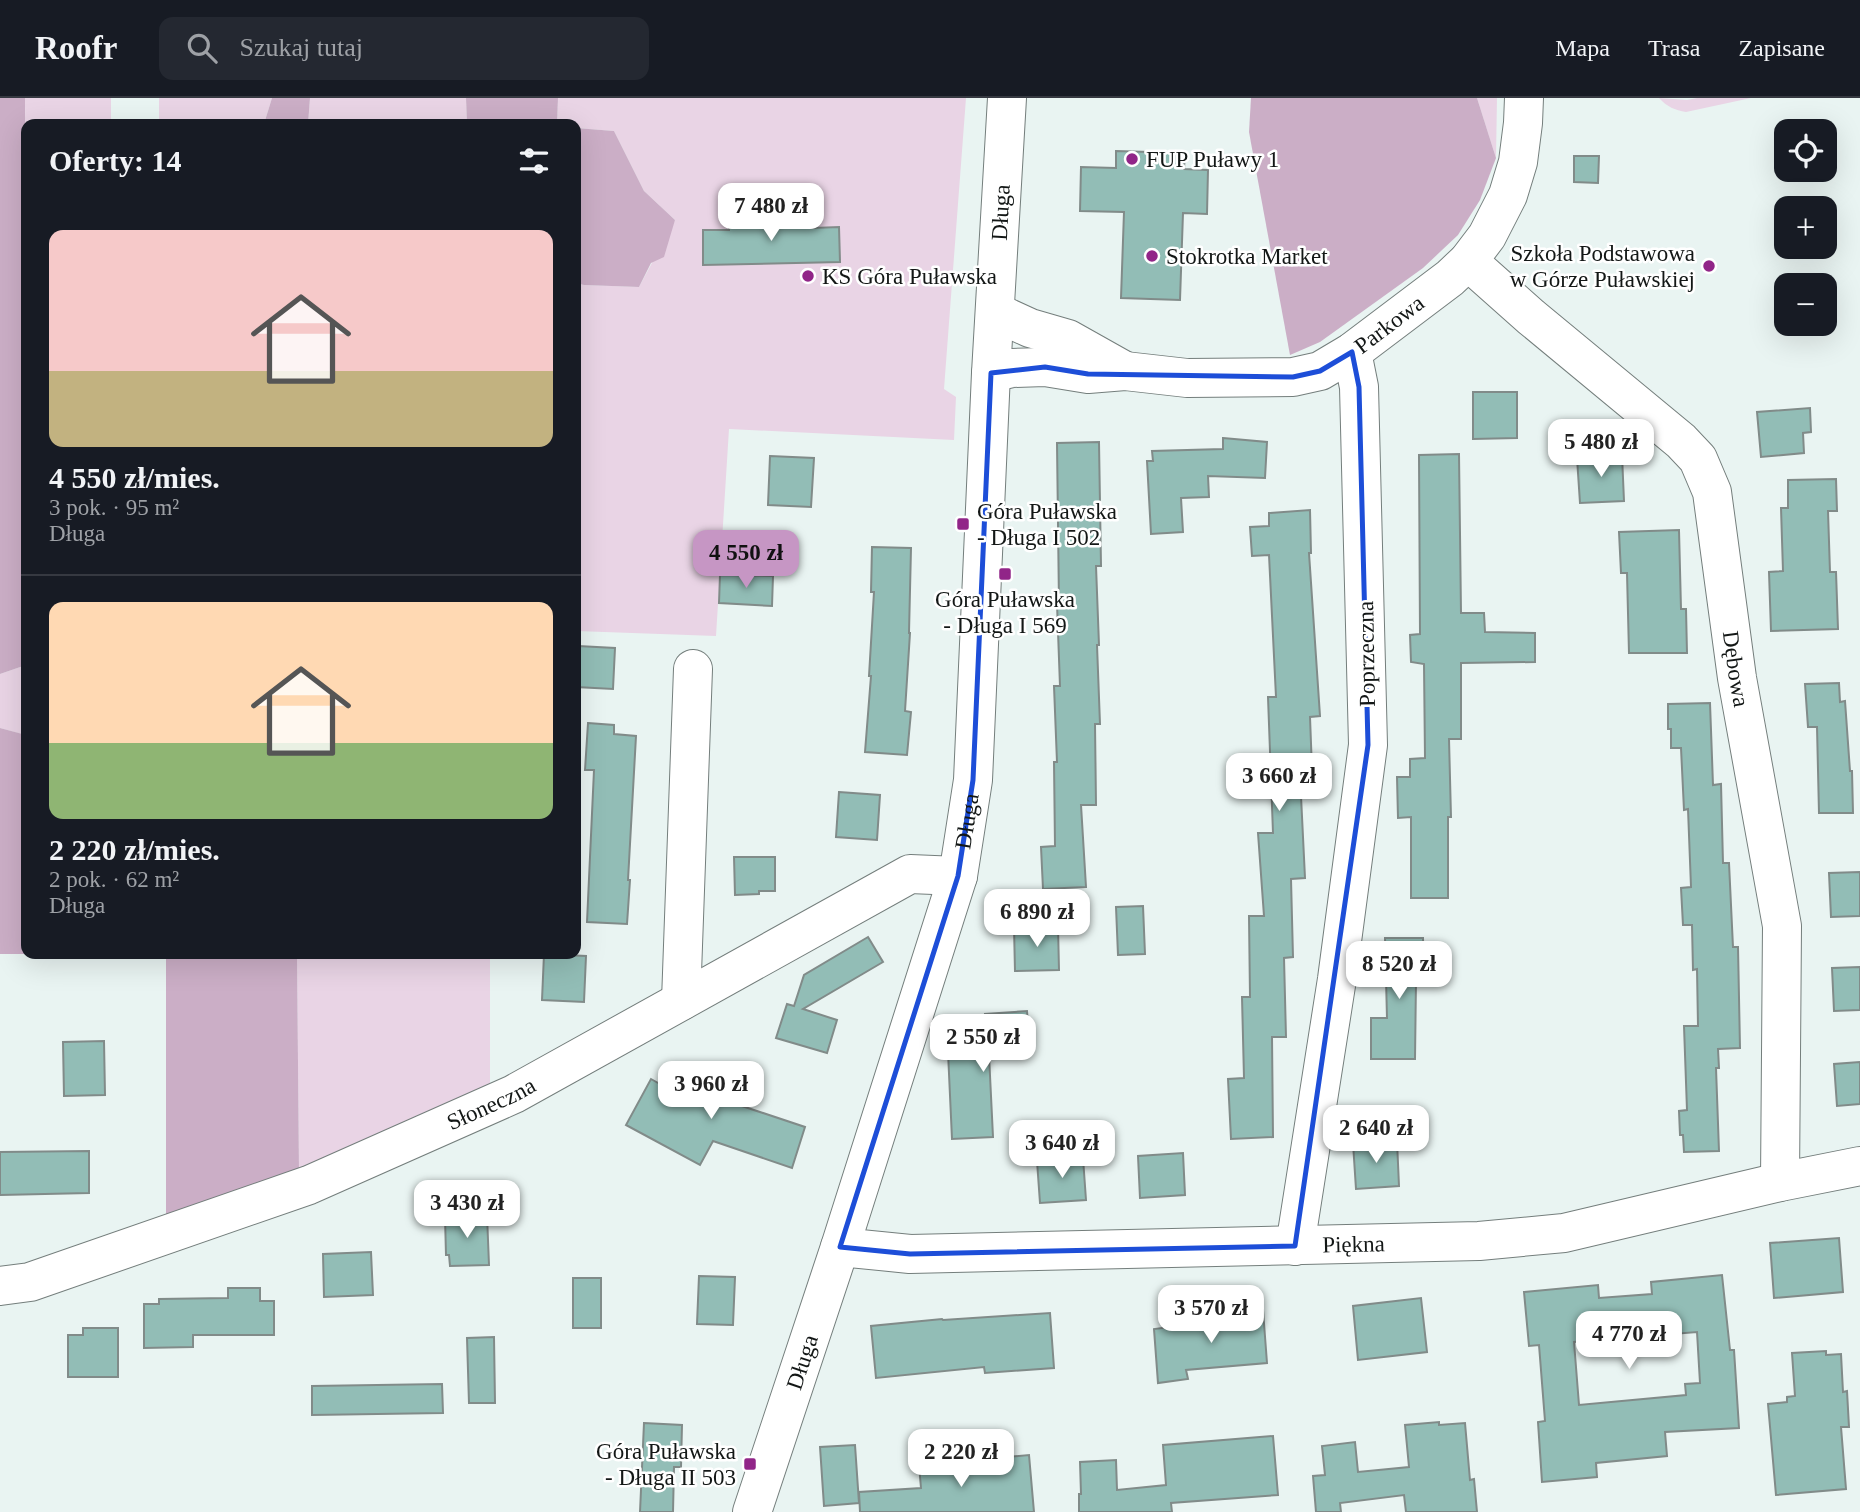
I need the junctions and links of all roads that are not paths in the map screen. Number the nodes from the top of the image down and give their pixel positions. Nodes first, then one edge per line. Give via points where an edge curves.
1 (1007, 98) edge
2 (1524, 98) edge
3 (1468, 261) junction
4 (995, 312) junction
5 (1352, 352) junction
6 (1125, 371) junction
7 (991, 373) junction
8 (693, 669) dead end
9 (958, 876) junction
10 (681, 1001) junction
11 (1860, 1166) edge
12 (1780, 1182) junction
13 (1295, 1246) junction
14 (840, 1247) junction
15 (0, 1286) edge
16 (752, 1512) edge

1 - 4 street, Długa
2 - 3 street, Parkowa via 1518,162 1508,195
3 - 5 street, Parkowa
3 - 12 street, Dębowa via 1681,441 1698,459 1712,492 1737,678 1782,926
4 - 6 street, Parkowa via 1068,339
4 - 7 street, Długa
5 - 6 street, Parkowa via 1320,371 1293,377 1187,378
5 - 13 street, Poprzeczna via 1359,387 1368,745
6 - 7 street, Parkowa via 1088,374 1045,367
7 - 9 street, Długa via 973,780
8 - 10 street
9 - 10 street, Słoneczna via 910,874
9 - 14 street, Długa
10 - 15 street, Słoneczna via 514,1094 309,1185 30,1282
11 - 12 street, Piękna
12 - 13 street, Piękna via 1564,1233 1479,1241
13 - 14 street, Piękna via 910,1254
14 - 16 street, Długa

